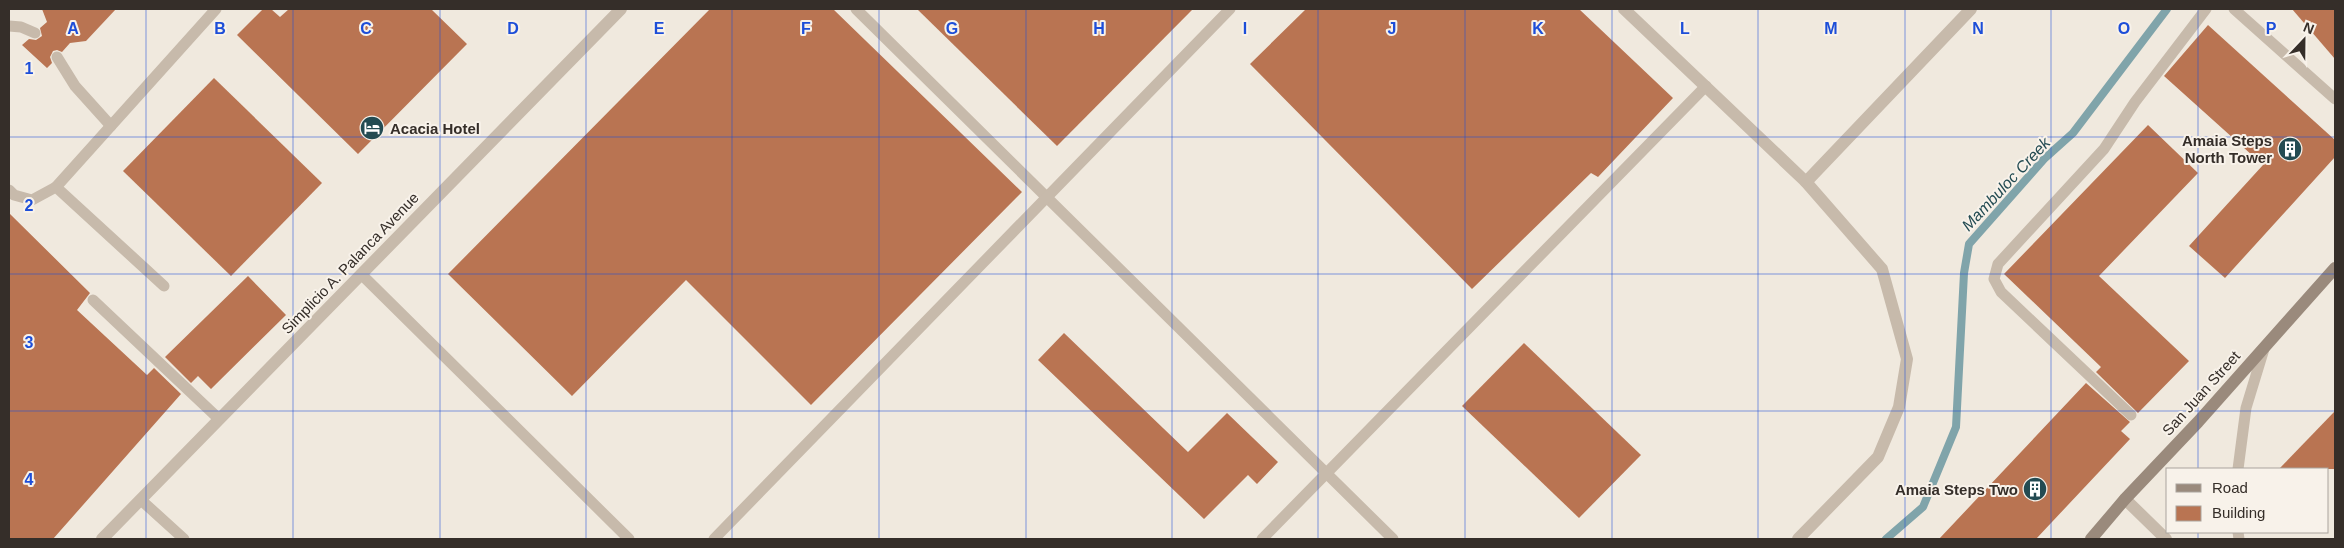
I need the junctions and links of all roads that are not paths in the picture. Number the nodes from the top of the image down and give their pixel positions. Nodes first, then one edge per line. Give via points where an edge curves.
1 (216, 9) edge
2 (621, 9) edge
3 (856, 9) edge
4 (1230, 9) edge
5 (1624, 9) edge
6 (1971, 9) edge
7 (2206, 9) edge
8 (2234, 9) edge
9 (9, 26) edge
10 (35, 33) dead end
11 (57, 57) dead end
12 (1706, 86) junction
13 (2335, 99) edge
14 (111, 126) junction
15 (1806, 182) junction
16 (56, 187) junction
17 (9, 190) edge
18 (1046, 197) junction
19 (2335, 268) edge
20 (361, 274) junction
21 (164, 286) dead end
22 (93, 300) dead end
23 (2264, 349) junction
24 (2131, 415) dead end
25 (219, 419) junction
26 (2238, 468) edge
27 (1327, 474) junction
28 (2124, 499) junction
29 (141, 500) junction
30 (102, 539) edge
31 (184, 539) edge
32 (629, 539) edge
33 (714, 539) edge
34 (1262, 539) edge
35 (1393, 539) edge
36 (1798, 539) edge
37 (2091, 539) edge
38 (2166, 539) edge

1 - 14 lane
2 - 20 street, Simplicio A. Palanca Avenue
3 - 18 lane
4 - 18 lane
5 - 12 street
6 - 15 street
7 - 24 lane via 2135,102 2104,149 1998,264 1994,279 2001,292
8 - 13 lane
9 - 10 lane via 21,26
11 - 14 lane via 75,86
12 - 15 street
12 - 27 lane
14 - 16 lane
15 - 36 street via 1882,269 1907,359 1899,407 1878,457
16 - 17 lane via 32,200 14,195
16 - 21 lane
18 - 27 lane
18 - 33 lane
19 - 23 main road, San Juan Street
20 - 25 street, Simplicio A. Palanca Avenue
20 - 32 lane
22 - 25 lane
23 - 26 lane via 2246,408
23 - 28 main road, San Juan Street
25 - 29 street, Simplicio A. Palanca Avenue
27 - 34 lane
27 - 35 lane
28 - 37 main road, San Juan Street
28 - 38 street
29 - 30 street, Simplicio A. Palanca Avenue
29 - 31 lane

